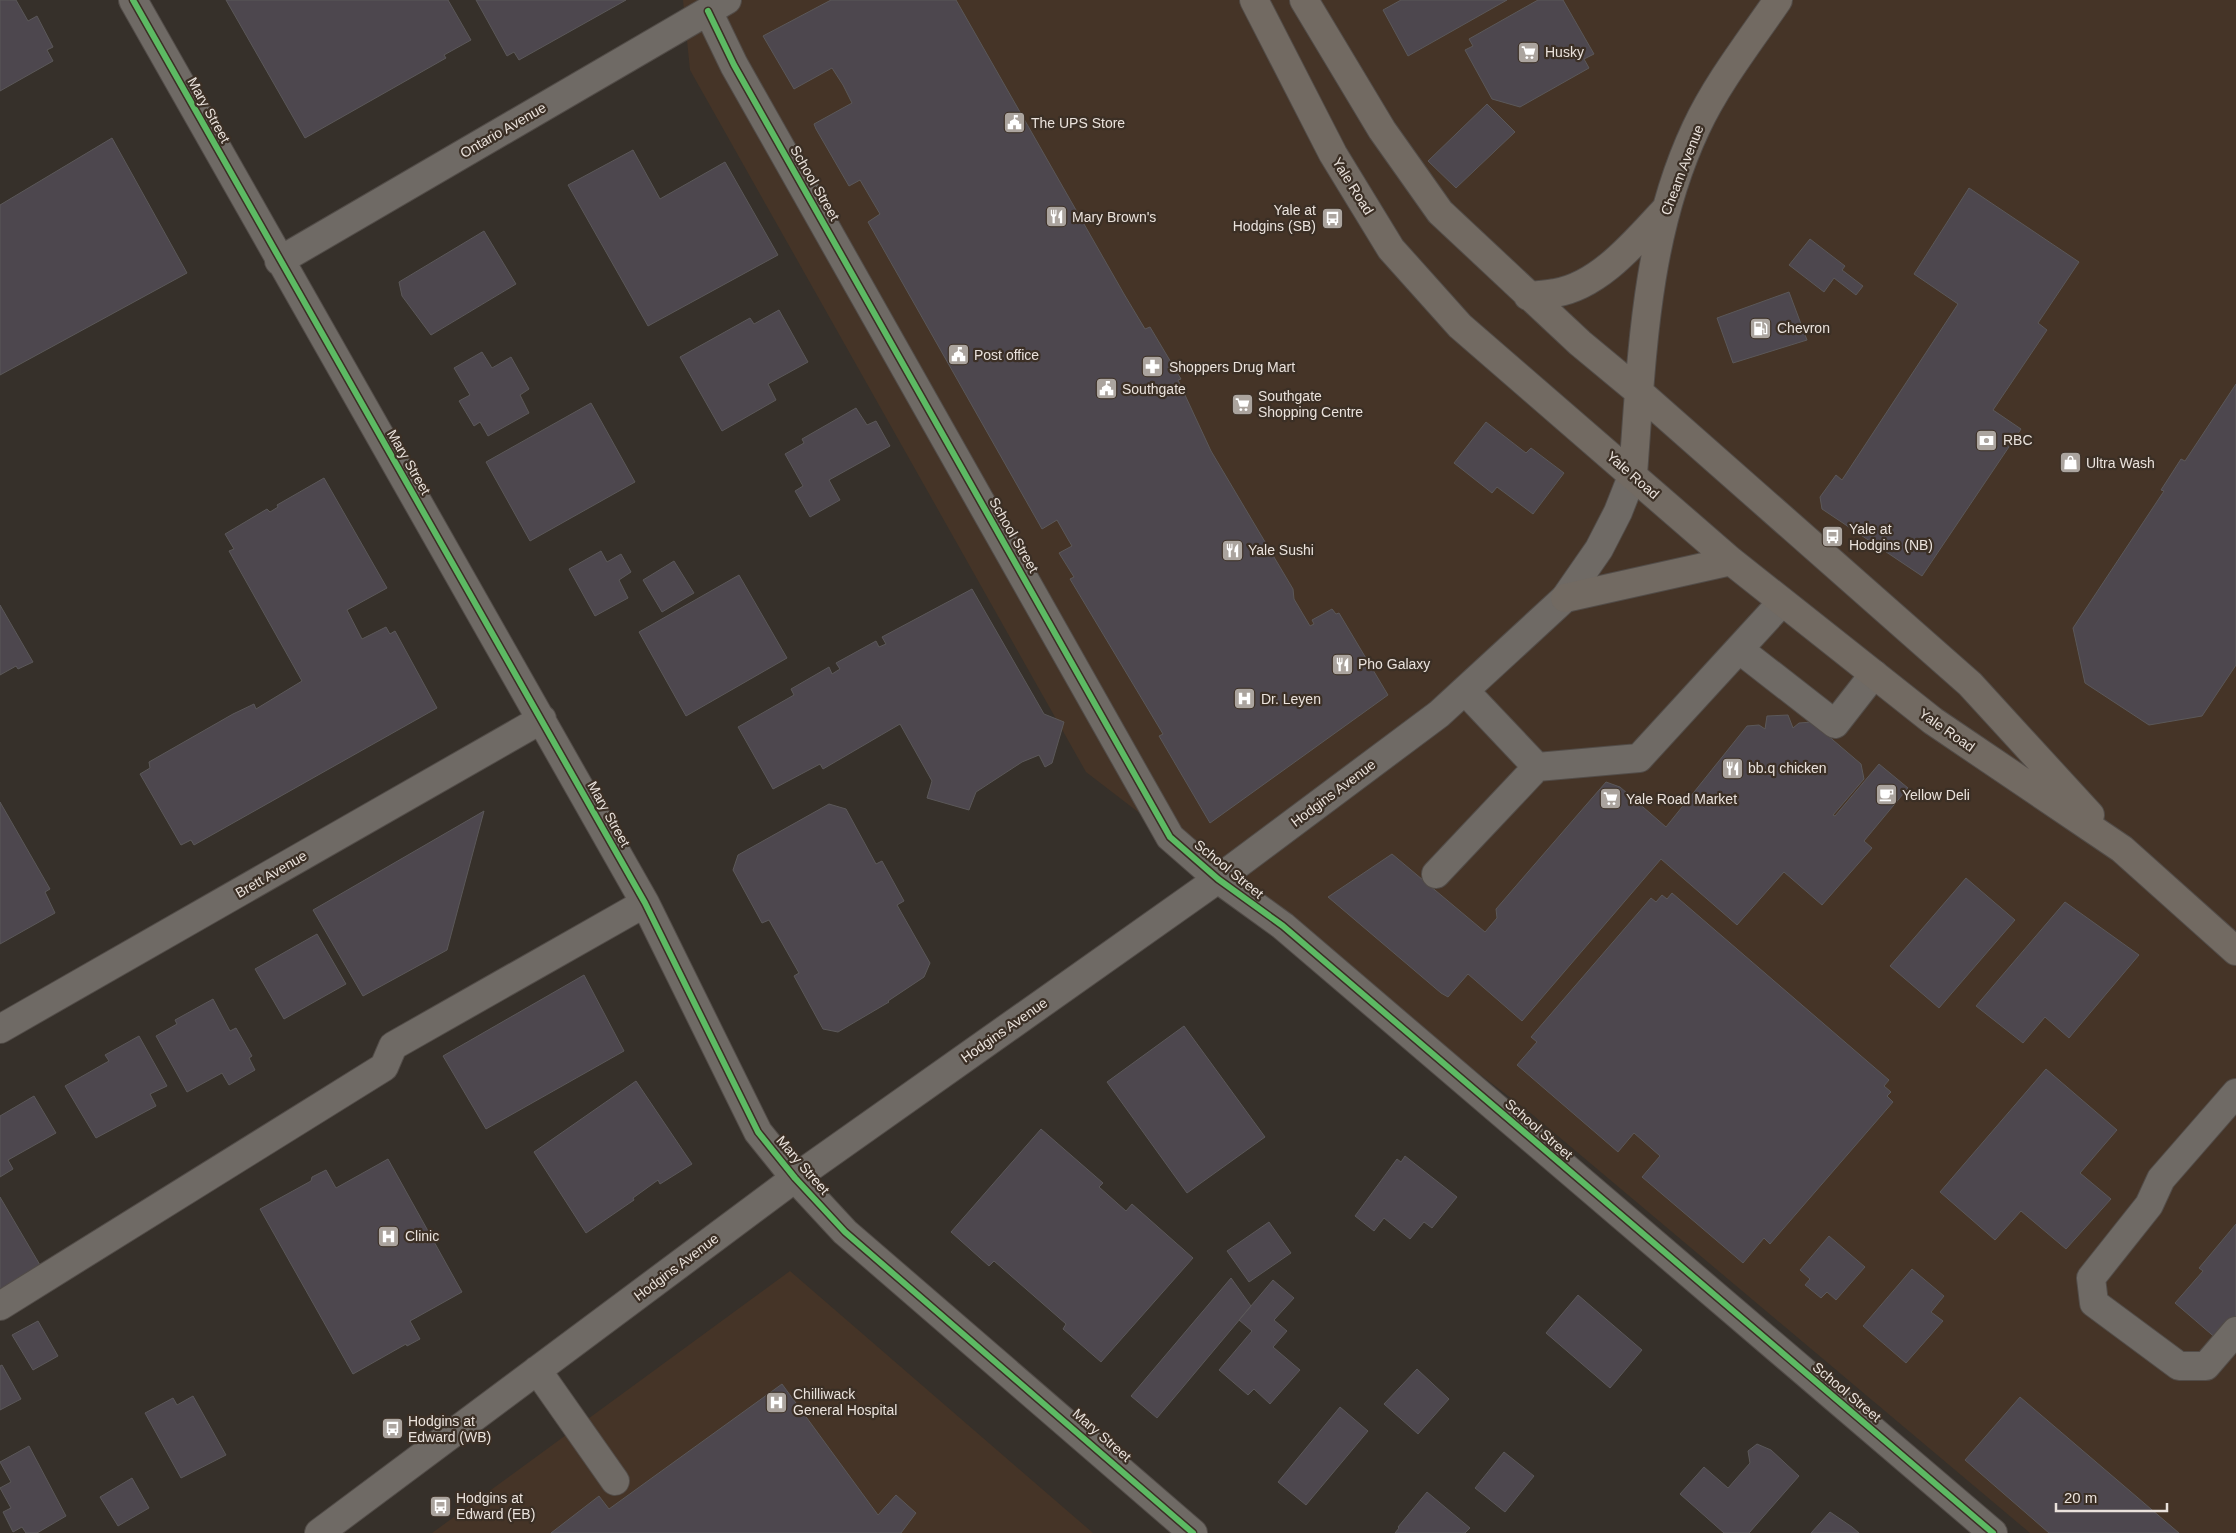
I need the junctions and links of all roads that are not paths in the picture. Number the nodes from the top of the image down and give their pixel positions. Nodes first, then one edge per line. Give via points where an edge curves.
1 (133, 0) edge
2 (1254, 0) edge
3 (1304, 0) edge
4 (1778, 0) edge
5 (717, 5) edge
6 (1664, 211) junction
7 (279, 261) junction
8 (1528, 296) junction
9 (1639, 392) junction
10 (1633, 474) junction
11 (1731, 561) junction
12 (1565, 598) junction
13 (1782, 602) junction
14 (1740, 650) junction
15 (1874, 674) junction
16 (1466, 692) junction
17 (542, 719) junction
18 (1538, 767) junction
19 (2122, 849) junction
20 (1436, 874) dead end
21 (1218, 879) junction
22 (644, 903) junction
23 (2236, 951) edge
24 (0, 1029) edge
25 (2236, 1093) edge
26 (795, 1178) junction
27 (0, 1306) edge
28 (2236, 1331) edge
29 (537, 1370) junction
30 (615, 1481) dead end
31 (318, 1533) edge
32 (1193, 1533) edge
33 (1993, 1533) edge

1 - 7 street, Mary Street
2 - 10 main road, Yale Road via 1333,154 1392,249 1460,326
3 - 8 main road, Yale Road via 1382,130 1440,212
4 - 6 main road, Cheam Avenue via 1696,127
5 - 7 street, Ontario Avenue
5 - 21 street, School Street via 734,65 1170,837
6 - 8 main road via 1623,256 1582,284 1556,293
6 - 9 main road, Cheam Avenue via 1647,302
7 - 17 street, Mary Street
8 - 9 main road, Yale Road
9 - 10 main road, Cheam Avenue
9 - 19 main road, Yale Road via 1970,684
10 - 11 main road, Yale Road
10 - 12 street, Hodgins Avenue via 1598,549
11 - 12 main road
11 - 13 main road, Yale Road
12 - 16 street, Hodgins Avenue
13 - 14 street
13 - 15 main road, Yale Road
14 - 15 street via 1835,724
14 - 18 street via 1639,758
15 - 19 main road, Yale Road via 1933,721
16 - 18 street
16 - 21 street, Hodgins Avenue
17 - 22 street, Mary Street
17 - 24 street, Brett Avenue
18 - 20 street
19 - 23 main road, Yale Road
21 - 26 street, Hodgins Avenue
21 - 33 street, School Street via 1283,926
22 - 26 street, Mary Street via 758,1132
22 - 27 street via 393,1046 384,1067
25 - 28 street via 2160,1179 2149,1205 2091,1278 2094,1304 2179,1366 2206,1366
26 - 29 street, Hodgins Avenue
26 - 32 street, Mary Street via 845,1232
29 - 30 street
29 - 31 street, Hodgins Avenue

